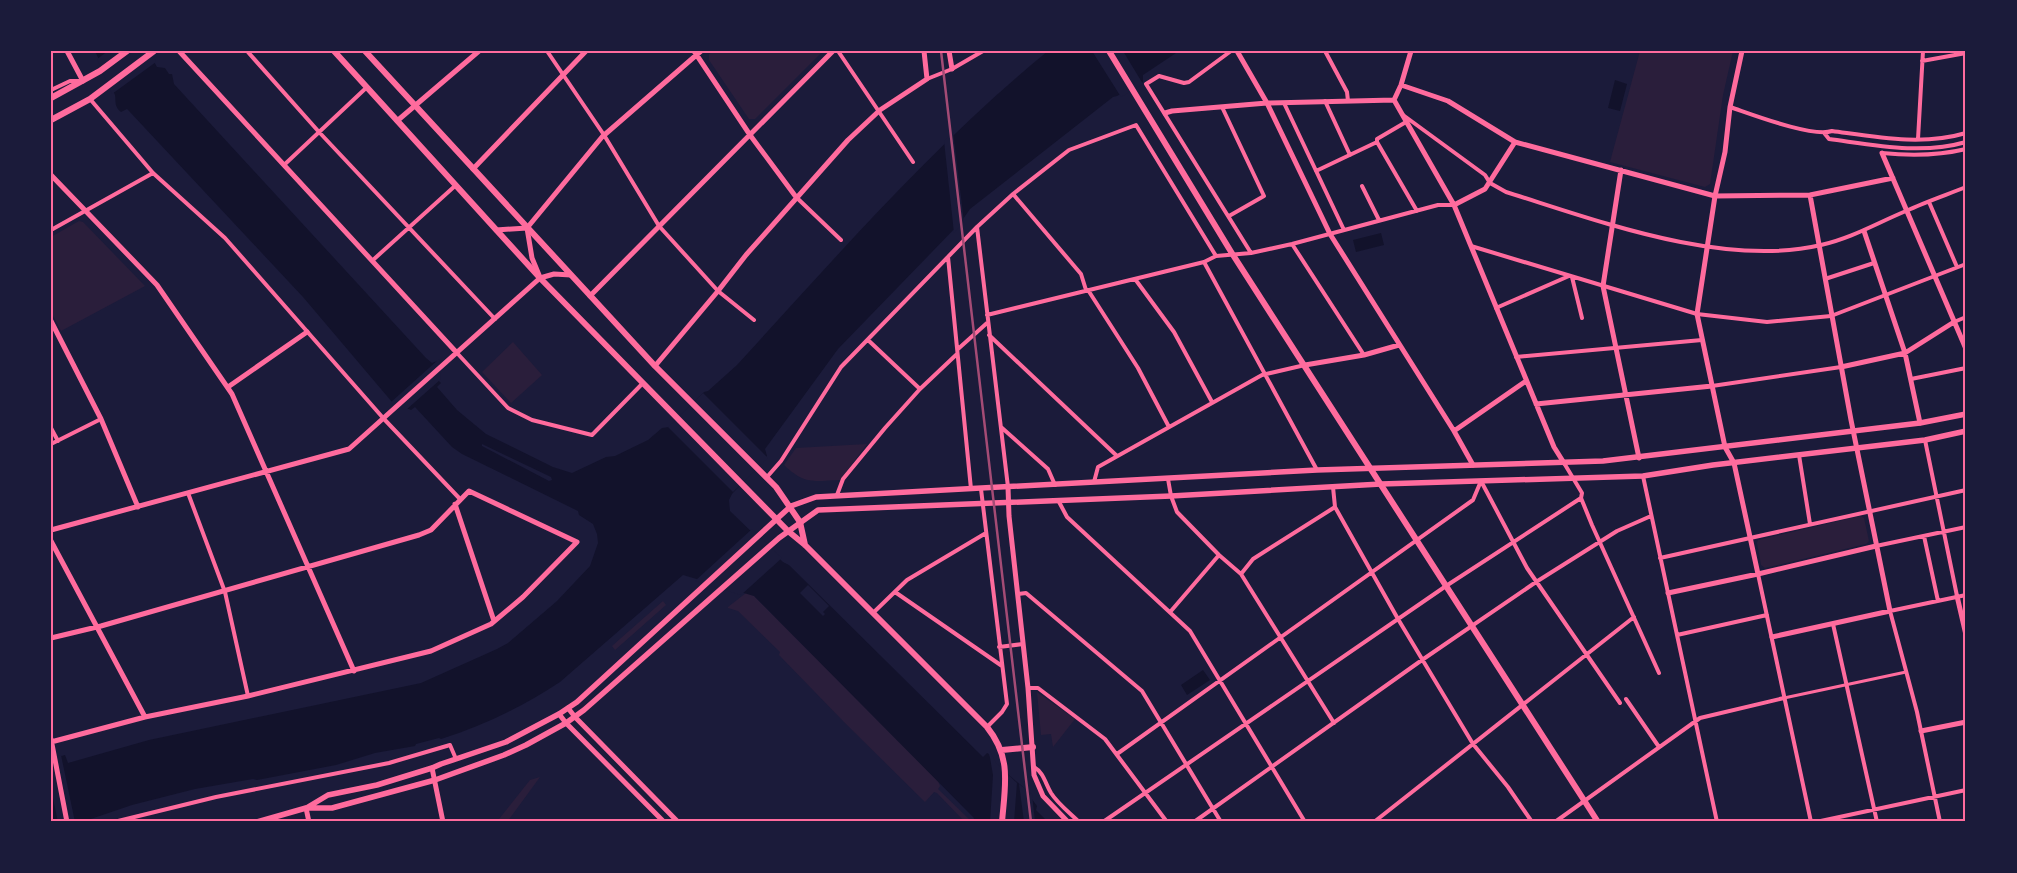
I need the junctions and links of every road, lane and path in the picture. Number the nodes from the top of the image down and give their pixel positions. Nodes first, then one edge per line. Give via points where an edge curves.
1 (67, 51) edge
2 (127, 51) edge
3 (179, 51) edge
4 (247, 51) edge
5 (334, 51) edge
6 (365, 51) edge
7 (479, 51) edge
8 (547, 51) edge
9 (586, 51) edge
10 (833, 51) edge
11 (838, 51) edge
12 (924, 51) edge
13 (949, 51) edge
14 (983, 51) edge
15 (1109, 51) edge
16 (1231, 51) edge
17 (1237, 51) edge
18 (1325, 51) edge
19 (1411, 51) edge
20 (1742, 51) edge
21 (1923, 51) edge
22 (153, 52) edge
23 (697, 53) edge
24 (1966, 54) edge
25 (1922, 61) junction
26 (952, 69) junction
27 (562, 75) junction
28 (927, 80) junction
29 (83, 81) junction
30 (1401, 85) junction
31 (366, 88) junction
32 (51, 90) edge
33 (51, 98) edge
34 (90, 99) junction
35 (1394, 100) junction
36 (1325, 101) junction
37 (1348, 101) junction
38 (1267, 103) junction
39 (1284, 103) junction
40 (414, 106) junction
41 (1222, 107) junction
42 (1730, 107) junction
43 (879, 111) junction
44 (1163, 114) junction
45 (1402, 114) junction
46 (51, 120) edge
47 (397, 121) junction
48 (1406, 122) junction
49 (319, 132) junction
50 (1966, 132) edge
51 (750, 134) junction
52 (1825, 134) junction
53 (604, 135) junction
54 (1918, 139) junction
55 (1377, 142) junction
56 (1515, 142) junction
57 (1966, 142) edge
58 (1966, 149) edge
59 (1882, 153) joint
60 (1350, 155) junction
61 (913, 162) dead end
62 (284, 165) junction
63 (473, 169) junction
64 (1621, 170) junction
65 (1316, 171) junction
66 (153, 173) junction
67 (51, 175) edge
68 (1893, 178) junction
69 (1490, 183) junction
70 (456, 185) junction
71 (1362, 186) dead end
72 (1966, 187) edge
73 (1013, 194) junction
74 (1810, 195) junction
75 (796, 196) junction
76 (1715, 196) junction
77 (1929, 202) junction
78 (1454, 205) junction
79 (86, 210) junction
80 (1907, 210) junction
81 (1417, 211) junction
82 (1229, 216) junction
83 (1379, 220) junction
84 (1612, 225) junction
85 (658, 226) junction
86 (977, 226) junction
87 (408, 228) junction
88 (527, 228) junction
89 (51, 230) edge
90 (496, 230) junction
91 (1344, 230) junction
92 (1864, 231) junction
93 (1330, 234) junction
94 (841, 240) dead end
95 (1292, 244) junction
96 (1470, 246) junction
97 (1819, 246) junction
98 (1707, 247) junction
99 (1251, 253) junction
100 (1233, 255) junction
101 (948, 256) junction
102 (1216, 256) junction
103 (373, 260) junction
104 (1204, 262) junction
105 (1874, 263) junction
106 (1966, 264) edge
107 (1957, 267) junction
108 (571, 275) junction
109 (1571, 276) junction
110 (1935, 276) junction
111 (540, 278) junction
112 (1135, 279) junction
113 (1825, 279) junction
114 (1603, 286) junction
115 (718, 290) junction
116 (1087, 290) junction
117 (1885, 295) junction
118 (590, 296) junction
119 (1496, 308) junction
120 (1697, 314) junction
121 (987, 315) junction
122 (1831, 316) junction
123 (1966, 317) edge
124 (1582, 318) dead end
125 (495, 319) junction
126 (754, 320) dead end
127 (51, 321) edge
128 (1954, 322) junction
129 (987, 323) junction
130 (307, 332) junction
131 (58, 333) junction
132 (989, 334) junction
133 (51, 337) edge
134 (868, 340) junction
135 (1702, 340) junction
136 (1399, 345) junction
137 (1616, 347) junction
138 (1965, 348) edge
139 (958, 352) junction
140 (457, 353) junction
141 (1905, 353) junction
142 (1364, 355) junction
143 (1516, 357) junction
144 (1305, 365) junction
145 (655, 366) junction
146 (1840, 367) junction
147 (1966, 368) edge
148 (1264, 374) junction
149 (1911, 379) junction
150 (1526, 381) junction
151 (642, 384) junction
152 (1712, 386) junction
153 (228, 387) junction
154 (920, 388) junction
155 (1626, 396) junction
156 (1212, 402) junction
157 (1536, 404) junction
158 (1966, 414) edge
159 (101, 419) junction
160 (384, 419) junction
161 (1920, 423) junction
162 (1001, 427) junction
163 (1169, 427) junction
164 (51, 428) edge
165 (1966, 430) edge
166 (1454, 431) junction
167 (1853, 431) junction
168 (1925, 440) junction
169 (58, 441) junction
170 (51, 444) edge
171 (1725, 447) junction
172 (1857, 449) junction
173 (1799, 455) junction
174 (1117, 456) junction
175 (1639, 458) junction
176 (1564, 463) junction
177 (1734, 463) junction
178 (1473, 465) junction
179 (1372, 469) junction
180 (1316, 470) junction
181 (267, 471) junction
182 (1643, 476) junction
183 (766, 477) junction
184 (1168, 479) junction
185 (1573, 479) junction
186 (1481, 481) junction
187 (1094, 482) junction
188 (1381, 484) junction
189 (1055, 485) junction
190 (1008, 487) junction
191 (1333, 487) junction
192 (971, 489) junction
193 (980, 489) junction
194 (1966, 490) edge
195 (188, 493) junction
196 (837, 495) junction
197 (1171, 496) junction
198 (1936, 496) junction
199 (1581, 498) junction
200 (460, 499) junction
201 (1058, 500) junction
202 (983, 503) junction
203 (1008, 503) junction
204 (454, 504) junction
205 (791, 506) junction
206 (138, 507) junction
207 (1335, 507) junction
208 (1869, 511) junction
209 (1651, 516) junction
210 (777, 520) junction
211 (800, 522) junction
212 (1810, 524) junction
213 (1966, 526) edge
214 (51, 530) edge
215 (788, 531) junction
216 (1944, 531) junction
217 (986, 533) junction
218 (1924, 536) junction
219 (1750, 537) junction
220 (1417, 540) junction
221 (51, 541) edge
222 (1599, 541) junction
223 (1513, 542) junction
224 (805, 545) junction
225 (1876, 546) junction
226 (1219, 555) junction
227 (1660, 558) junction
228 (309, 568) junction
229 (1372, 572) junction
230 (1241, 574) junction
231 (1758, 574) junction
232 (1536, 582) junction
233 (1446, 586) junction
234 (225, 592) junction
235 (895, 592) junction
236 (1668, 593) junction
237 (1018, 594) junction
238 (1966, 594) edge
239 (1957, 596) junction
240 (1938, 601) junction
241 (1171, 611) junction
242 (1890, 611) junction
243 (873, 613) junction
244 (1767, 615) junction
245 (1634, 617) junction
246 (1398, 619) junction
247 (494, 621) junction
248 (1833, 624) junction
249 (1472, 627) junction
250 (97, 628) junction
251 (1677, 635) junction
252 (1966, 635) edge
253 (1281, 637) junction
254 (1772, 637) junction
255 (51, 638) edge
256 (1023, 644) junction
257 (999, 646) junction
258 (1586, 654) junction
259 (1422, 660) junction
260 (1002, 666) junction
261 (354, 671) junction
262 (1906, 672) junction
263 (1660, 673) dead end
264 (1221, 680) junction
265 (1308, 681) junction
266 (1847, 684) junction
267 (1028, 688) junction
268 (248, 696) junction
269 (1784, 698) junction
270 (1626, 699) dead end
271 (1620, 703) dead end
272 (1522, 704) junction
273 (568, 708) junction
274 (559, 714) junction
275 (145, 717) junction
276 (575, 717) junction
277 (1696, 721) junction
278 (1966, 722) edge
279 (566, 723) junction
280 (1161, 723) junction
281 (1334, 723) junction
282 (1246, 724) junction
283 (987, 727) junction
284 (1921, 731) junction
285 (52, 741) edge
286 (1474, 744) junction
287 (1659, 747) junction
288 (1033, 748) junction
289 (1002, 750) junction
290 (1117, 754) junction
291 (456, 759) junction
292 (1186, 765) junction
293 (1034, 766) junction
294 (1272, 766) junction
295 (432, 768) junction
296 (435, 780) junction
297 (1966, 790) edge
298 (1146, 792) junction
299 (1934, 796) junction
300 (1585, 800) junction
301 (306, 808) junction
302 (1213, 808) junction
303 (1874, 809) junction
304 (66, 822) edge
305 (114, 822) edge
306 (257, 822) edge
307 (309, 822) edge
308 (443, 822) edge
309 (664, 822) edge
310 (678, 822) edge
311 (1002, 822) edge
312 (1068, 822) edge
313 (1079, 822) edge
314 (1103, 822) edge
315 (1167, 822) edge
316 (1194, 822) edge
317 (1221, 822) edge
318 (1305, 822) edge
319 (1374, 822) edge
320 (1532, 822) edge
321 (1555, 822) edge
322 (1598, 822) edge
323 (1716, 822) edge
324 (1811, 822) edge
325 (1816, 822) edge
326 (1877, 822) edge
327 (1940, 822) edge

1 - 29 street
2 - 29 main road
3 - 62 street
4 - 49 street
5 - 31 main road
6 - 40 main road
7 - 40 street
8 - 27 street
9 - 27 street
10 - 51 street
11 - 43 street
12 - 28 street
13 - 26 street
14 - 26 street
15 - 100 main road
16 - 44 street via 1189,82 1160,76 1146,84
17 - 38 street
18 - 37 street via 1347,92
19 - 30 street
20 - 42 street
21 - 25 street
22 - 34 main road
23 - 51 street
23 - 53 street
24 - 25 street
25 - 54 street
26 - 28 street
27 - 53 street
27 - 63 street
28 - 43 street
29 - 32 street via 70,81
29 - 33 main road
30 - 35 street
30 - 56 street via 1448,101
31 - 47 main road
31 - 49 street
34 - 46 main road
34 - 66 street
35 - 37 street
35 - 45 street
36 - 37 street
36 - 39 street
36 - 60 street
38 - 39 street
38 - 41 street
38 - 93 street
39 - 65 street
40 - 47 street
40 - 63 main road
41 - 44 street
41 - 82 street via 1264,196
42 - 52 street
42 - 76 street via 1725,152
43 - 61 street
43 - 75 street
44 - 82 street
45 - 48 street
45 - 69 street via 1485,175
47 - 70 main road
48 - 55 street via 1377,138
48 - 78 street
49 - 62 street
49 - 87 street
50 - 54 street via 1940,139
51 - 75 street
51 - 85 street
52 - 54 street via 1832,131
52 - 57 street via 1829,139 1905,148 1942,148
53 - 85 street
53 - 88 street
55 - 60 street
55 - 81 street
56 - 64 street
56 - 69 street
58 - 59 street via 1937,155
59 - 68 street
60 - 65 street
62 - 103 street
63 - 88 main road
64 - 76 street
64 - 84 street
65 - 91 street
66 - 79 street
66 - 130 street via 225,238
67 - 79 street
68 - 74 street
68 - 80 street
69 - 78 street via 1485,189
69 - 84 street via 1506,192
70 - 87 street
70 - 90 main road
71 - 83 street
72 - 77 street
73 - 86 street
73 - 102 street via 1069,150 1137,124
73 - 116 street via 1082,274
74 - 76 street
74 - 97 street
75 - 94 street
75 - 115 street
76 - 98 street
77 - 80 street
77 - 107 street
78 - 81 street via 1438,205
78 - 96 street
79 - 89 street
79 - 153 street via 158,285
80 - 92 street
80 - 110 street
81 - 83 street
82 - 99 street
83 - 91 street
84 - 98 street
84 - 114 street
85 - 115 street
85 - 118 street
86 - 101 street
86 - 121 street
87 - 103 street
87 - 125 street
88 - 90 street
88 - 108 main road
88 - 111 street via 532,258
90 - 111 main road
91 - 93 street
92 - 97 street
92 - 105 street
93 - 95 street
93 - 136 street
95 - 99 street
95 - 142 street
96 - 109 street
96 - 119 street
97 - 98 street via 1766,252
97 - 113 street
98 - 120 street
99 - 100 street
100 - 102 street
100 - 144 main road
101 - 134 street
101 - 139 street
102 - 104 street
103 - 140 street
104 - 112 street
104 - 148 street
105 - 113 street
105 - 117 street
106 - 107 street
107 - 110 street
108 - 111 street via 554,274
108 - 118 main road
109 - 114 street
109 - 119 street
109 - 124 street
110 - 117 street
110 - 128 street
111 - 125 street
111 - 151 main road
112 - 116 street
112 - 156 street via 1174,332
113 - 122 street
114 - 120 street
114 - 137 street
115 - 126 street
115 - 145 street
116 - 121 street
116 - 163 street via 1138,368
117 - 122 street
117 - 141 street
118 - 145 main road
119 - 143 street
120 - 122 street via 1767,322
120 - 135 street
121 - 129 street
122 - 146 street
123 - 128 street
125 - 140 street
127 - 131 street
128 - 138 street
128 - 141 street
129 - 132 street
129 - 139 street
130 - 153 street
130 - 160 street
131 - 133 street
131 - 159 street
132 - 162 street
132 - 174 street
134 - 154 street
134 - 183 street via 841,367 781,461
135 - 137 street
135 - 152 street
136 - 142 street
136 - 166 street
137 - 143 street
137 - 155 street
139 - 154 street
139 - 192 street
140 - 151 street via 508,408 532,420 592,436
140 - 160 street
141 - 146 street
141 - 149 street
142 - 144 street
143 - 150 street
144 - 148 street
144 - 179 main road
145 - 183 main road
146 - 152 street
146 - 167 street
147 - 149 street
148 - 156 street
148 - 180 street
149 - 161 street
150 - 157 street
150 - 166 street
151 - 210 main road
152 - 155 street
152 - 171 street
153 - 181 street
154 - 196 street via 843,479
155 - 157 street
155 - 175 street
156 - 163 street
157 - 176 street
158 - 161 main road
159 - 169 street
159 - 206 street
160 - 181 street via 350,449
160 - 200 street
161 - 167 main road
162 - 189 street via 1048,470
162 - 190 street
163 - 174 street
164 - 169 street
165 - 168 main road
166 - 178 street
167 - 171 main road
167 - 172 street
168 - 172 main road
168 - 198 street
169 - 170 street
171 - 175 main road
171 - 177 street
172 - 173 main road
172 - 208 street
173 - 177 main road
173 - 212 street
174 - 187 street via 1098,467
175 - 176 main road
176 - 178 main road
176 - 185 street
177 - 182 main road
177 - 219 street
178 - 179 main road
179 - 180 main road
179 - 188 main road
180 - 184 main road
181 - 195 street
181 - 228 street
182 - 185 main road
182 - 209 street
183 - 205 main road
184 - 187 main road
184 - 197 street
185 - 186 main road
185 - 199 street via 1582,493
186 - 188 main road
186 - 220 street via 1473,500
186 - 223 street
187 - 189 main road
188 - 191 main road
188 - 220 main road
189 - 190 main road
190 - 193 main road
190 - 203 street
191 - 197 main road
191 - 207 street
192 - 193 main road
192 - 196 main road
193 - 202 street
194 - 198 street
195 - 206 street
195 - 234 street
196 - 205 main road via 816,496
197 - 201 main road
197 - 226 street via 1177,512
198 - 208 street
198 - 216 street
199 - 222 street
199 - 223 street
200 - 204 street
200 - 247 street via 469,491 577,542
201 - 203 main road
201 - 241 street via 1067,517
202 - 203 main road
202 - 211 main road via 818,510
202 - 217 street
203 - 237 street
204 - 228 street via 431,530 419,536
204 - 247 street
205 - 210 main road
205 - 211 main road
206 - 214 street
207 - 229 street
207 - 230 street via 1253,559
208 - 212 street
208 - 225 street
209 - 222 street
209 - 227 street
210 - 215 main road
210 - 273 main road
211 - 215 main road
211 - 224 main road
212 - 219 street
213 - 216 street
215 - 224 main road
215 - 276 main road
216 - 218 street
216 - 239 street
217 - 235 street via 906,580
217 - 257 street
218 - 225 street
218 - 240 street
219 - 227 street
219 - 231 street
220 - 229 street
220 - 233 main road
221 - 250 street
222 - 232 street
222 - 245 street
223 - 232 street
223 - 233 street
224 - 243 main road
225 - 231 street
225 - 242 street
226 - 230 street
226 - 241 street
227 - 236 street
228 - 234 street
228 - 261 street
229 - 246 street
229 - 253 street
230 - 253 street
231 - 236 street
231 - 244 street
232 - 249 street
232 - 258 street
233 - 246 street
233 - 249 main road
234 - 250 street
234 - 268 street
235 - 243 street
235 - 260 street
236 - 251 street
237 - 256 street
237 - 280 street via 1026,593 1142,692
238 - 239 street
239 - 240 street
239 - 252 street
240 - 242 street
241 - 264 street via 1190,630
242 - 248 street
242 - 262 street
243 - 283 main road
244 - 251 street
244 - 254 street
245 - 258 street
245 - 263 street
246 - 259 street
246 - 265 street
247 - 261 street via 431,652
248 - 254 street
248 - 266 street
249 - 259 street
249 - 272 main road
250 - 255 street
250 - 275 street
251 - 277 street
253 - 264 street
253 - 265 street
254 - 269 street
256 - 257 street
256 - 267 street
257 - 260 street
258 - 271 street
258 - 272 street
259 - 281 street
259 - 286 street
260 - 283 street via 1006,704
261 - 268 street
262 - 266 street
262 - 284 street
264 - 280 street
264 - 282 street
265 - 281 street
265 - 282 street
266 - 269 street
266 - 303 street
267 - 288 street
267 - 290 street via 1044,692 1105,739
268 - 275 street
269 - 277 street
269 - 324 street
270 - 287 street
272 - 286 street
272 - 300 main road
273 - 274 main road
273 - 276 street
274 - 279 street
274 - 291 main road via 506,742
275 - 285 street
276 - 279 main road
276 - 310 street
277 - 287 street
277 - 323 street
278 - 284 street
279 - 296 main road via 504,755
279 - 309 street
280 - 290 street
280 - 292 street
281 - 294 street
282 - 292 street
282 - 294 street
283 - 289 main road
284 - 299 street
285 - 304 street
286 - 319 street
286 - 320 street
287 - 300 street
288 - 289 main road
288 - 293 street
289 - 311 main road via 1006,772
290 - 298 street
291 - 295 main road
291 - 305 street via 450,745 380,765 216,797
292 - 298 street
292 - 302 street
293 - 312 street via 1043,796
293 - 313 street via 1056,799
294 - 302 street
294 - 318 street
295 - 296 street
295 - 301 main road via 377,785 328,795
296 - 301 main road via 332,808
296 - 308 street
297 - 299 street
298 - 314 street
298 - 315 street
299 - 303 street
299 - 327 street
300 - 321 street
300 - 322 main road
301 - 306 main road
301 - 307 street
302 - 316 street
302 - 317 street
303 - 325 street
303 - 326 street

